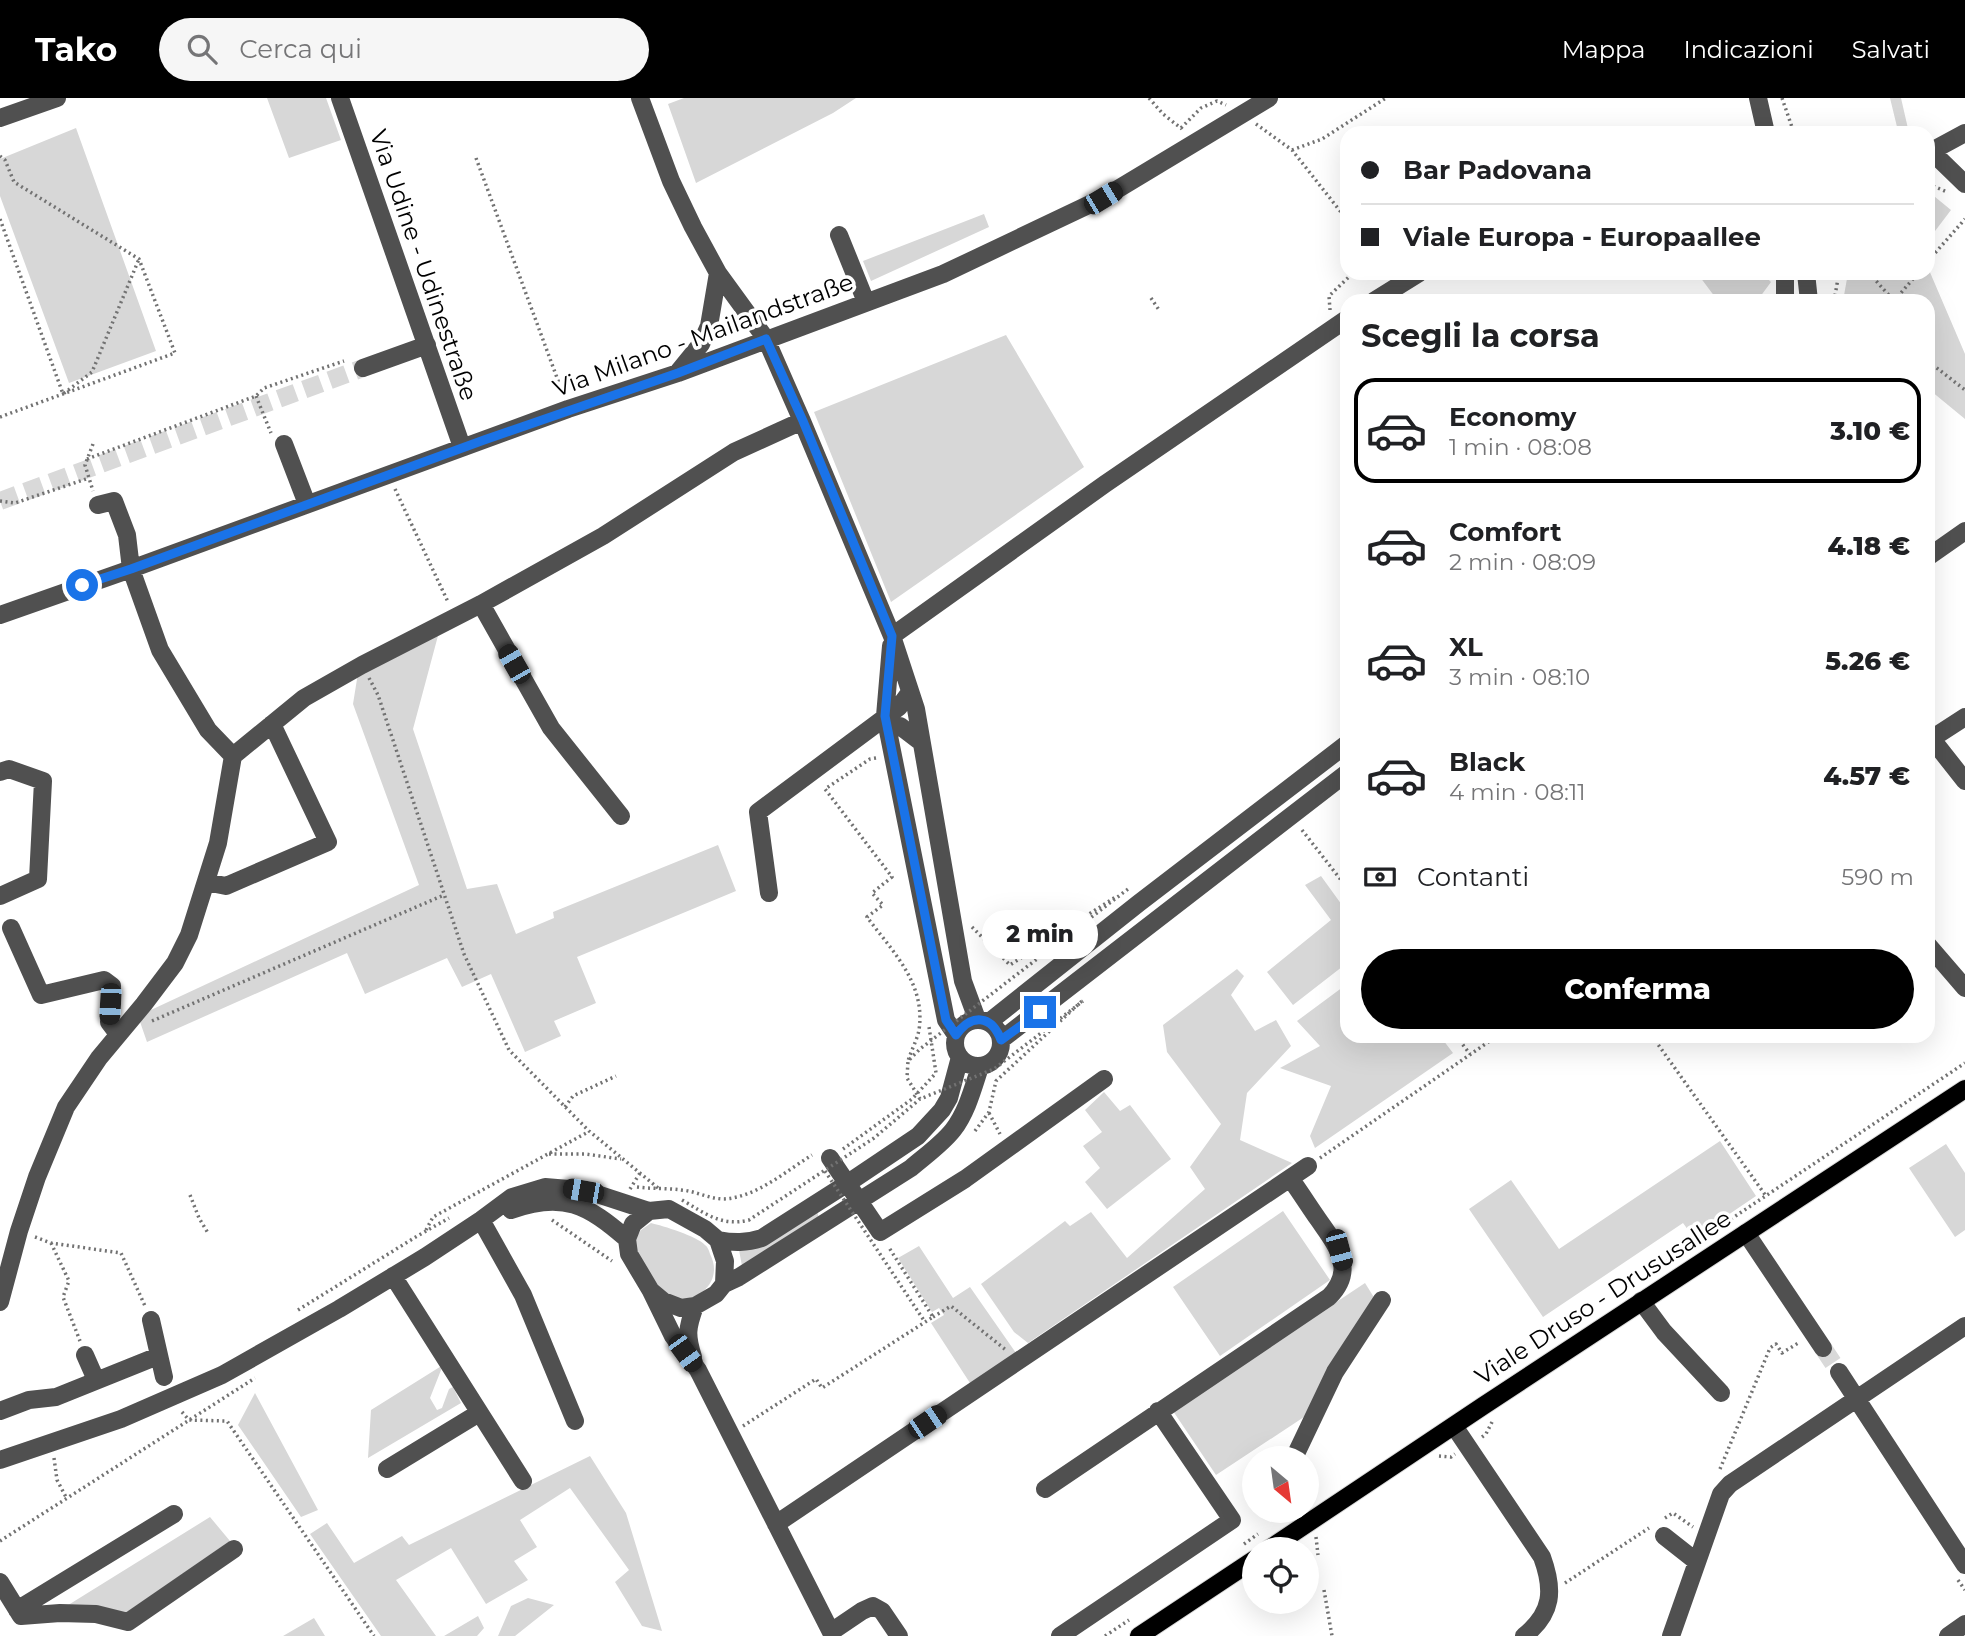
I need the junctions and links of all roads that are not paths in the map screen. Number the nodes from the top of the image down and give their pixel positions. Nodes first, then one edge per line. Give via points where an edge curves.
1 (57, 98) edge
2 (340, 98) edge
3 (640, 98) edge
4 (1269, 98) edge
5 (1758, 98) edge
6 (0, 118) edge
7 (1764, 126) edge
8 (1965, 133) edge
9 (1935, 149) edge
10 (1935, 157) edge
11 (1965, 184) edge
12 (839, 234) dead end
13 (718, 273) junction
14 (1408, 280) edge
15 (1385, 294) edge
16 (866, 302) junction
17 (1340, 323) edge
18 (766, 339) junction
19 (426, 345) junction
20 (363, 368) tunnel mouth
21 (678, 373) junction
22 (803, 421) junction
23 (284, 444) road end
24 (463, 447) junction
25 (307, 504) junction
26 (98, 505) road end
27 (1965, 531) edge
28 (1935, 552) edge
29 (131, 569) junction
30 (481, 604) junction
31 (0, 615) edge
32 (892, 636) junction
33 (910, 692) junction
34 (1965, 717) edge
35 (886, 722) junction
36 (272, 724) junction
37 (1935, 735) edge
38 (921, 742) junction
39 (1935, 744) edge
40 (1340, 749) edge
41 (233, 756) junction
42 (0, 772) edge
43 (1340, 778) edge
44 (1965, 781) edge
45 (621, 816) dead end
46 (206, 883) junction
47 (769, 893) dead end
48 (0, 896) edge
49 (11, 928) dead end
50 (1935, 953) edge
51 (1965, 988) edge
52 (983, 1021) junction
53 (118, 1034) junction
54 (956, 1035) junction
55 (1001, 1040) junction
56 (960, 1057) junction
57 (980, 1067) junction
58 (1104, 1079) dead end
59 (1965, 1089) edge
60 (828, 1165) road end
61 (1308, 1166) road end
62 (1290, 1178) junction
63 (848, 1183) junction
64 (859, 1200) junction
65 (649, 1212) junction
66 (481, 1220) junction
67 (1746, 1233) junction
68 (627, 1239) junction
69 (718, 1240) junction
70 (393, 1276) junction
71 (724, 1284) junction
72 (657, 1296) junction
73 (1382, 1300) dead end
74 (1641, 1301) junction
75 (0, 1302) edge
76 (695, 1306) junction
77 (151, 1320) road end
78 (1965, 1326) edge
79 (1818, 1341) tunnel mouth
80 (85, 1355) road end
81 (159, 1356) junction
82 (698, 1370) junction
83 (1839, 1372) tunnel mouth
84 (164, 1377) dead end
85 (96, 1380) junction
86 (1721, 1393) dead end
87 (1856, 1398) junction
88 (0, 1411) edge
89 (1158, 1411) junction
90 (480, 1413) junction
91 (575, 1420) dead end
92 (1454, 1426) junction
93 (1300, 1446) edge
94 (0, 1460) edge
95 (387, 1469) dead end
96 (523, 1481) dead end
97 (1045, 1489) dead end
98 (1320, 1508) edge
99 (174, 1514) dead end
100 (1299, 1523) edge
101 (776, 1524) junction
102 (1659, 1528) road end
103 (1283, 1537) edge
104 (234, 1549) dead end
105 (1697, 1562) junction
106 (1965, 1565) edge
107 (1242, 1568) edge
108 (0, 1582) edge
109 (17, 1610) junction
110 (1965, 1624) edge
111 (832, 1634) edge
112 (899, 1636) edge
113 (1060, 1636) edge
114 (1139, 1636) edge
115 (1524, 1636) edge
116 (1671, 1636) edge
117 (1948, 1636) edge

1 - 6 street
2 - 19 street, Via Udine - Udinestraße
3 - 13 street via 671,181
4 - 16 street, Via Milano - Mailandstraße via 1093,203 943,274
5 - 7 street
8 - 9 street
10 - 11 street
12 - 16 street
13 - 18 street
13 - 21 street via 709,326
14 - 15 street
16 - 18 street, Via Milano - Mailandstraße
17 - 32 street
18 - 21 street, Via Milano - Mailandstraße
18 - 22 street
19 - 20 street
19 - 24 street, Via Udine - Udinestraße
21 - 24 street, Via Milano - Mailandstraße
22 - 30 street via 734,452 603,536
22 - 32 street
23 - 25 street
24 - 25 street, Via Milano - Mailandstraße
25 - 29 street, Via Milano - Mailandstraße
26 - 29 street via 114,501 127,535
27 - 28 street
29 - 31 street, Via Milano - Mailandstraße
29 - 41 street via 160,650 208,730
30 - 36 street via 304,698
30 - 45 street via 551,728
32 - 33 street
32 - 35 street
33 - 35 street
33 - 38 street
34 - 37 street
35 - 38 street
35 - 47 street via 758,812
35 - 54 street via 946,1020
36 - 41 street
36 - 46 street via 328,842 226,886
38 - 52 street via 963,981
39 - 44 street
40 - 52 street
41 - 46 street
42 - 48 street via 9,769 43,781 38,879
43 - 55 street
46 - 53 street via 175,964
49 - 53 street via 41,995 104,980 112,986 109,1022
50 - 51 street
52 - 54 street via 964,1024
52 - 55 street via 997,1030
53 - 75 street via 66,1107 37,1177
54 - 56 street
55 - 57 street via 1000,1053
56 - 57 street
56 - 63 street via 943,1110 900,1149
57 - 64 street via 953,1130 911,1168
58 - 64 street via 965,1179 880,1231
59 - 67 main road, Viale Druso - Drususallee
60 - 63 street
61 - 62 street
62 - 89 street via 1339,1250 1343,1265 1338,1287
62 - 101 street
63 - 64 street
63 - 69 street via 762,1238 732,1243
64 - 71 street
65 - 66 street via 597,1194 545,1187 512,1197
65 - 68 street via 633,1224
65 - 69 street via 669,1209
66 - 68 street via 528,1204 559,1201 585,1207
66 - 70 street
66 - 91 street via 523,1295
67 - 74 main road, Viale Druso - Drususallee
67 - 79 street
68 - 72 street via 629,1254
69 - 71 street via 725,1261
70 - 90 street
70 - 94 street via 222,1375 121,1419
71 - 76 street
72 - 76 street via 681,1308
72 - 82 street via 673,1336
73 - 93 street via 1335,1372
74 - 86 street
74 - 92 main road, Viale Druso - Drususallee
76 - 82 street via 688,1340
77 - 81 street
78 - 87 street
80 - 85 street
81 - 84 street
81 - 85 street
82 - 101 street
83 - 87 street
85 - 88 street via 56,1397
87 - 105 street via 1730,1484 1721,1494
87 - 106 street
89 - 97 street
89 - 113 street via 1231,1520
90 - 95 street
90 - 96 street
92 - 98 main road, Viale Druso - Drususallee
92 - 115 street via 1542,1557 1548,1573 1548,1605
99 - 109 street
100 - 103 main road, Viale Druso - Drususallee
101 - 111 street
102 - 105 street
104 - 109 street via 128,1622 96,1614 20,1616
105 - 116 street
107 - 114 main road
108 - 109 street
110 - 117 street
111 - 112 street via 873,1606 882,1611

